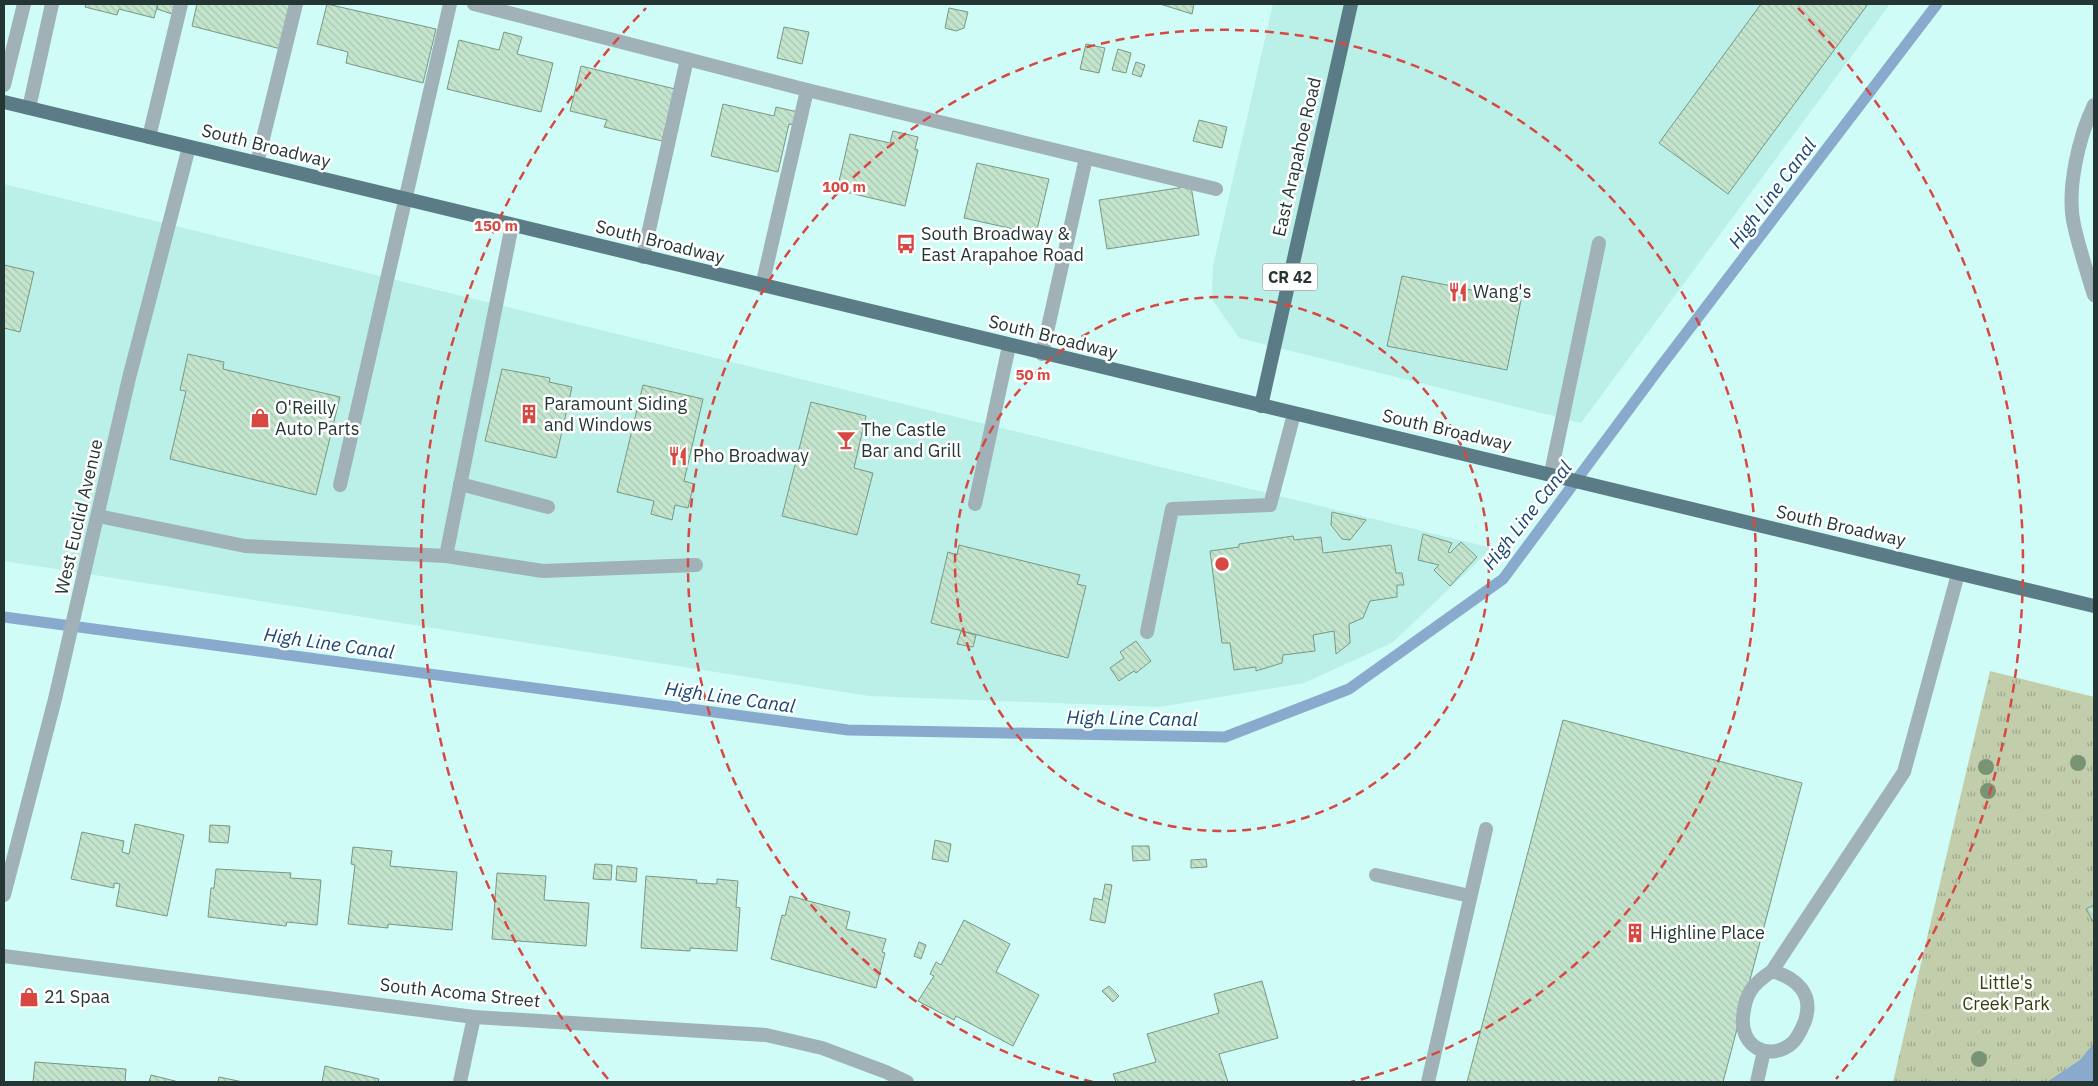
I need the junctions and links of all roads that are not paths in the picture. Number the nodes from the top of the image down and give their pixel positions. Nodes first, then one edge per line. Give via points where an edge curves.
1 (24, 4) edge
2 (52, 4) edge
3 (181, 4) edge
4 (296, 4) edge
5 (450, 4) edge
6 (474, 4) edge
7 (1352, 4) edge
8 (687, 59) junction
9 (4, 85) edge
10 (807, 90) junction
11 (4, 102) edge
12 (2094, 105) edge
13 (29, 108) junction
14 (149, 137) junction
15 (189, 147) junction
16 (1086, 158) junction
17 (257, 163) junction
18 (1216, 189) dead end
19 (405, 199) junction
20 (512, 225) junction
21 (1599, 242) dead end
22 (642, 257) junction
23 (762, 286) junction
24 (2094, 295) edge
25 (1009, 346) junction
26 (1042, 354) junction
27 (1261, 406) junction
28 (1294, 414) junction
29 (1551, 473) junction
30 (460, 484) junction
31 (340, 486) dead end
32 (975, 504) dead end
33 (548, 506) dead end
34 (98, 516) junction
35 (446, 556) junction
36 (696, 565) dead end
37 (1958, 574) junction
38 (2094, 606) edge
39 (1147, 632) dead end
40 (1486, 829) dead end
41 (1376, 875) dead end
42 (4, 895) edge
43 (1470, 896) junction
44 (4, 956) edge
45 (1772, 971) junction
46 (474, 1017) junction
47 (1764, 1051) junction
48 (460, 1082) edge
49 (907, 1082) edge
50 (1428, 1082) edge
51 (1756, 1082) edge

1 - 9 street
2 - 13 street
3 - 14 street
4 - 17 street
5 - 19 street
6 - 8 street
7 - 27 main road, East Arapahoe Road / CR 42
8 - 10 street
8 - 22 street
10 - 16 street
10 - 23 street
11 - 13 main road, South Broadway
12 - 24 street via 2086,121 2073,179 2073,223
13 - 14 main road, South Broadway
14 - 15 main road, South Broadway
15 - 17 main road, South Broadway
15 - 34 street, West Euclid Avenue via 129,378
16 - 18 street
16 - 26 street
17 - 19 main road, South Broadway
19 - 20 main road, South Broadway
19 - 31 street
20 - 22 main road, South Broadway
20 - 30 street
21 - 29 street
22 - 23 main road, South Broadway
23 - 25 main road, South Broadway
25 - 26 main road, South Broadway
25 - 32 street
26 - 27 main road, South Broadway
27 - 28 main road, South Broadway
28 - 29 main road, South Broadway
28 - 39 street via 1270,505 1172,509
29 - 37 main road, South Broadway via 1665,504
30 - 33 street
30 - 35 street
34 - 35 street via 245,546
34 - 42 street, West Euclid Avenue
35 - 36 street via 542,571
37 - 38 main road, South Broadway
37 - 45 street via 1904,772
40 - 43 street
41 - 43 street
43 - 50 street
44 - 46 street, South Acoma Street
45 - 47 street via 1754,983 1744,1004 1742,1028 1750,1044
45 - 47 street via 1797,982 1806,994 1808,1012 1802,1029 1791,1044 1778,1050
46 - 48 street
46 - 49 street, South Acoma Street via 766,1035 822,1048
47 - 51 street

